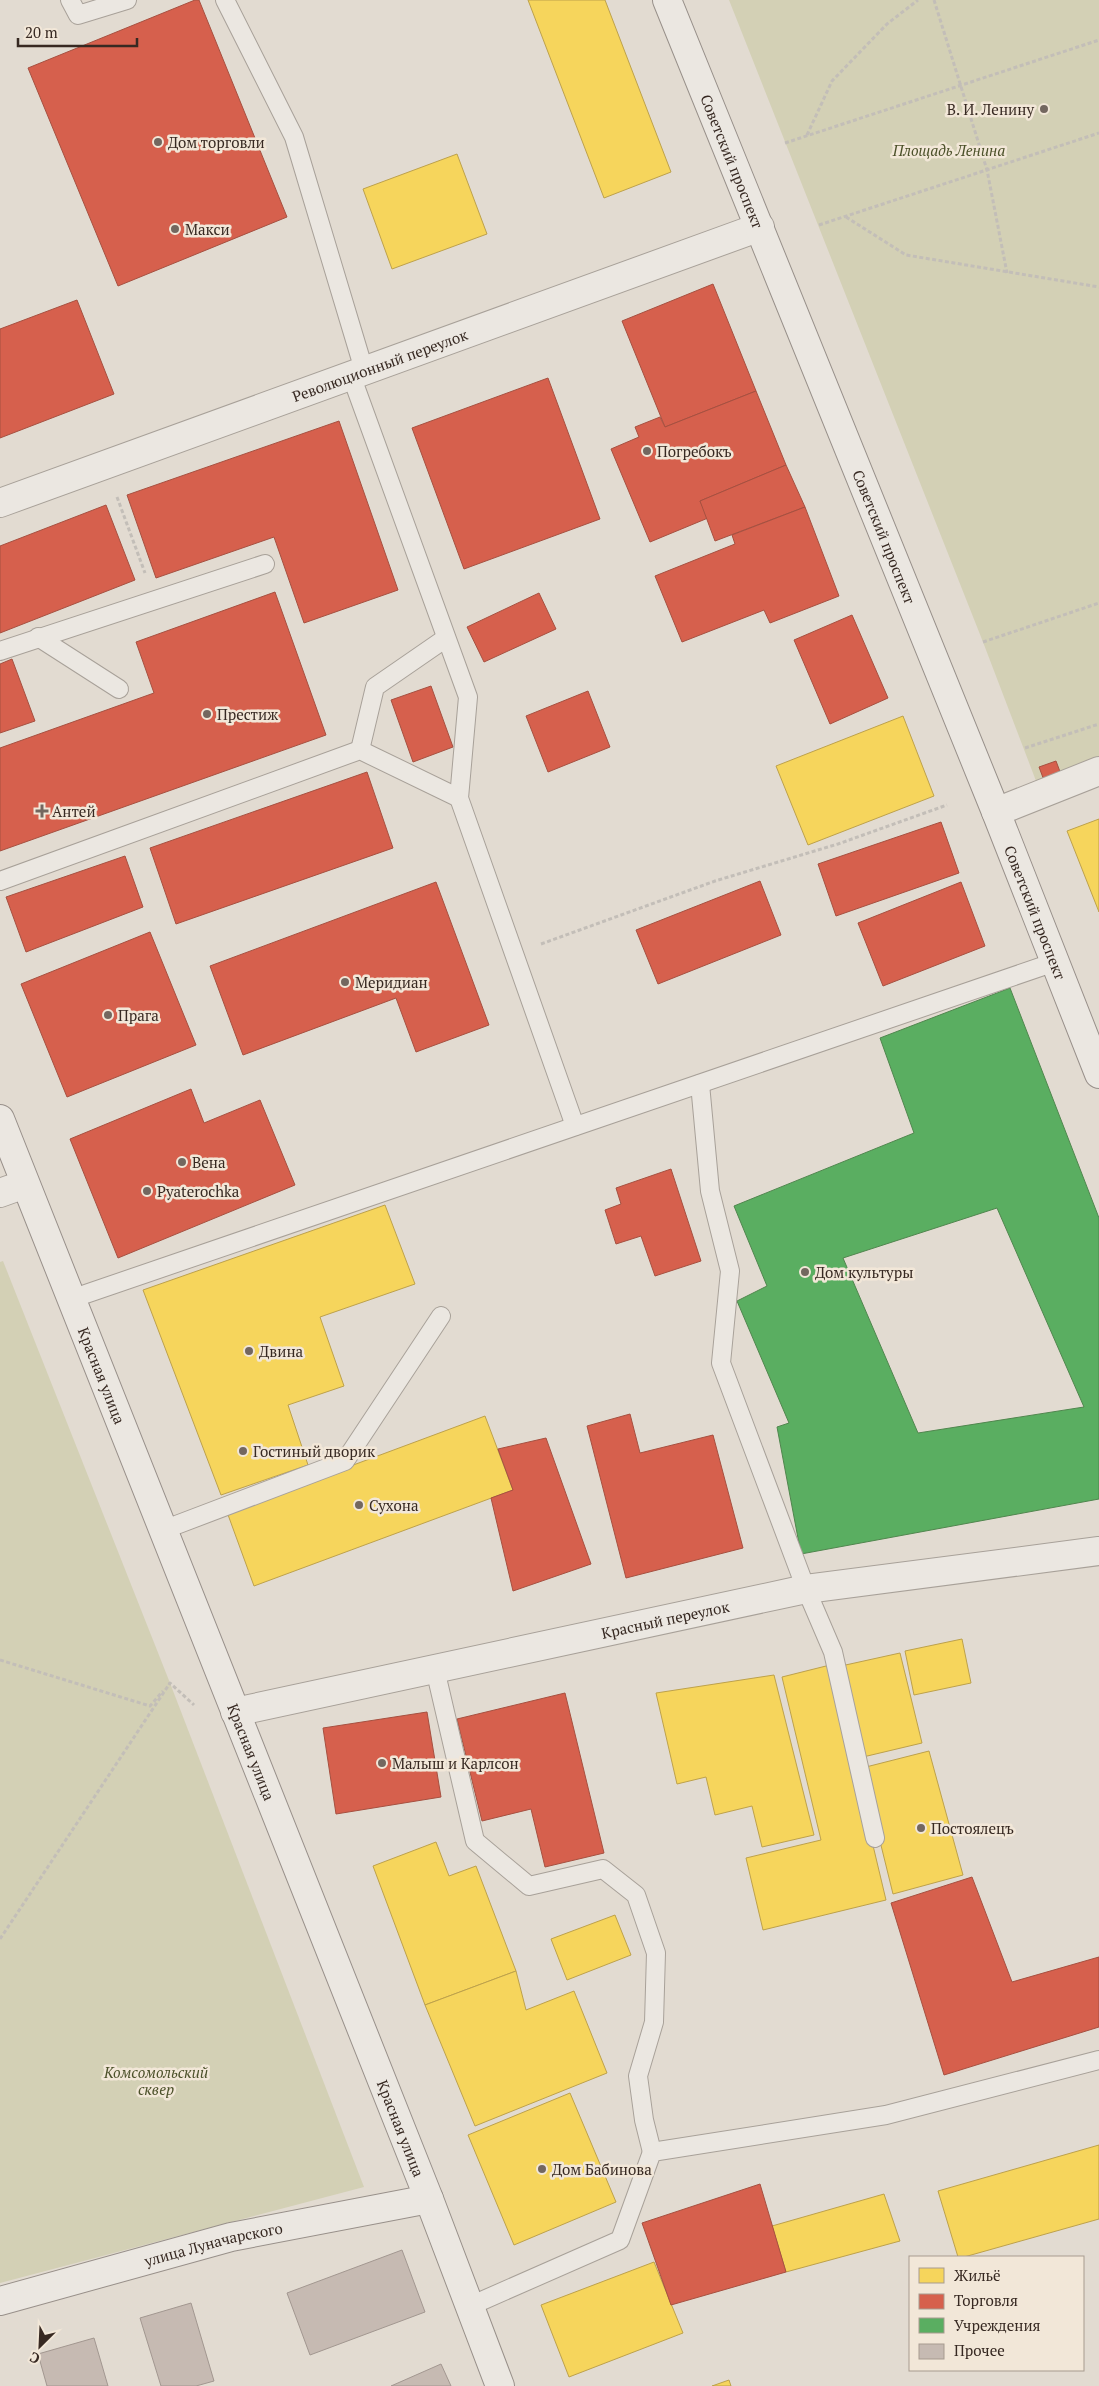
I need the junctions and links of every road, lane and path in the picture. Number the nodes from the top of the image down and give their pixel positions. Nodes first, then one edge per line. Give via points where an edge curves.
1 (70, 0) edge
2 (127, 0) edge
3 (225, 0) edge
4 (667, 0) edge
5 (918, 0) edge
6 (934, 0) edge
7 (1099, 40) edge
8 (962, 85) junction
9 (1099, 133) edge
10 (807, 136) junction
11 (786, 143) dead end
12 (987, 170) junction
13 (846, 216) junction
14 (819, 225) dead end
15 (760, 227) junction
16 (1006, 273) junction
17 (1099, 286) edge
18 (358, 372) junction
19 (105, 465) junction
20 (0, 503) edge
21 (265, 564) dead end
22 (155, 600) junction
23 (1099, 603) edge
24 (38, 637) junction
25 (446, 638) junction
26 (983, 642) dead end
27 (0, 650) edge
28 (119, 689) dead end
29 (1099, 724) edge
30 (1026, 748) dead end
31 (360, 750) junction
32 (1099, 771) edge
33 (459, 798) junction
34 (947, 805) dead end
35 (996, 812) junction
36 (0, 881) edge
37 (514, 953) junction
38 (1056, 962) junction
39 (1099, 1074) edge
40 (700, 1084) junction
41 (0, 1119) edge
42 (575, 1126) junction
43 (25, 1184) junction
44 (0, 1193) edge
45 (71, 1299) junction
46 (441, 1316) dead end
47 (163, 1530) junction
48 (1099, 1551) edge
49 (806, 1589) junction
50 (0, 1660) edge
51 (435, 1669) junction
52 (170, 1683) junction
53 (235, 1712) junction
54 (875, 1838) dead end
55 (0, 1939) edge
56 (1099, 2060) edge
57 (652, 2152) junction
58 (429, 2199) junction
59 (0, 2301) edge
60 (470, 2306) junction
61 (500, 2386) edge

1 - 2 lane via 78,15
3 - 18 lane via 294,137
4 - 15 street, Советский проспект
5 - 10 path via 888,24 832,80
6 - 8 path
7 - 8 path
8 - 10 path
8 - 12 path
9 - 12 path
10 - 11 path
12 - 13 path
12 - 16 path
13 - 14 path
13 - 16 path via 906,255
15 - 18 street, Революционный переулок
15 - 35 street, Советский проспект
16 - 17 path
18 - 19 street, Революционный переулок
18 - 25 lane
19 - 20 street, Революционный переулок
19 - 22 path
21 - 22 lane
22 - 24 lane
23 - 26 path
24 - 27 lane
24 - 28 lane
25 - 31 lane via 375,687
25 - 33 lane via 468,697
29 - 30 path
31 - 33 lane
31 - 36 lane
32 - 35 street
33 - 37 lane
34 - 37 path via 838,844 715,881
35 - 38 street, Советский проспект
37 - 42 lane
38 - 39 street, Советский проспект
38 - 40 lane
40 - 42 lane
40 - 49 lane via 710,1191 730,1271 721,1363
41 - 43 street, Красная улица
42 - 45 lane
43 - 44 street
43 - 45 street, Красная улица
45 - 47 street, Красная улица
46 - 47 lane via 346,1462
47 - 53 street, Красная улица
48 - 49 street, Красный переулок
49 - 51 street, Красный переулок
49 - 54 lane via 832,1652
50 - 52 path via 150,1706
51 - 53 street, Красный переулок
51 - 57 lane via 475,1841 529,1886 603,1869 636,1895 656,1953 654,2022 638,2076
52 - 53 path via 198,1710
52 - 55 path
53 - 58 street, Красная улица
56 - 57 lane via 886,2115
57 - 60 lane via 620,2240
58 - 59 street, улица Луначарского via 231,2237
58 - 60 street, Красная улица
60 - 61 street, Красная улица

